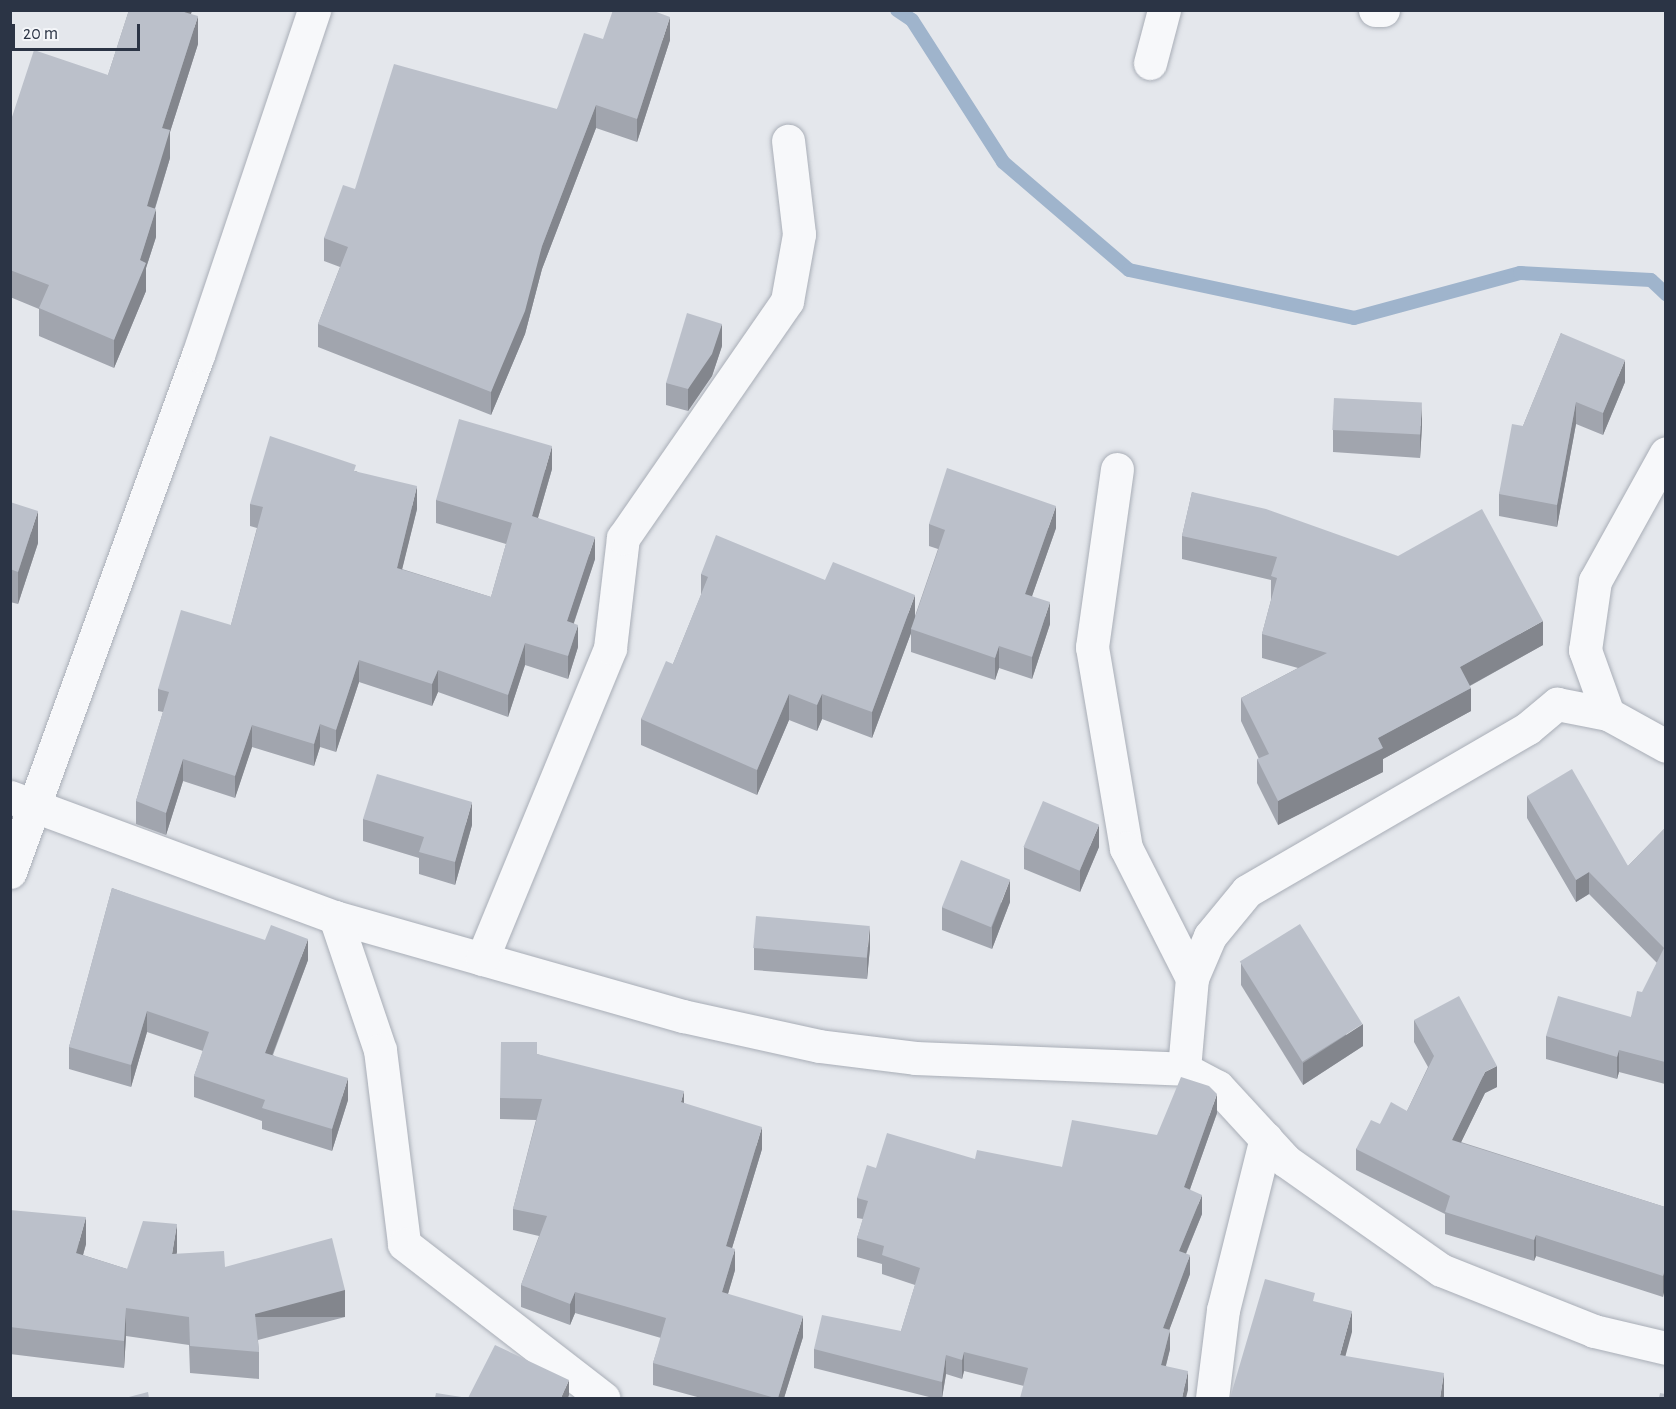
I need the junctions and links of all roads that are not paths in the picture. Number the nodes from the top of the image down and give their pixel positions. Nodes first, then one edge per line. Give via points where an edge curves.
1 (314, 10) edge
2 (1164, 10) edge
3 (1375, 10) edge
4 (1383, 10) edge
5 (1150, 63) dead end
6 (788, 141) dead end
7 (1665, 453) edge
8 (1117, 469) dead end
9 (1608, 714) junction
10 (1665, 746) edge
11 (22, 800) edge
12 (10, 873) edge
13 (335, 917) junction
14 (482, 959) junction
15 (1192, 978) junction
16 (1184, 1069) junction
17 (1266, 1138) junction
18 (1665, 1348) edge
19 (603, 1398) edge
20 (1212, 1398) edge

1 - 11 street via 198,355
2 - 5 street
3 - 4 street
6 - 14 street via 799,234 787,301 623,538 610,648
7 - 9 street via 1595,581 1585,650
8 - 15 street via 1092,647 1126,848
9 - 10 street
9 - 15 street via 1557,704 1528,728 1247,891 1210,936
11 - 12 street
11 - 13 street
13 - 14 street
13 - 19 street via 380,1050 404,1244
14 - 16 street via 683,1016 819,1046 915,1058
15 - 16 street
16 - 17 street via 1218,1087
17 - 18 street via 1286,1161 1441,1270 1594,1331
17 - 20 street via 1223,1310

